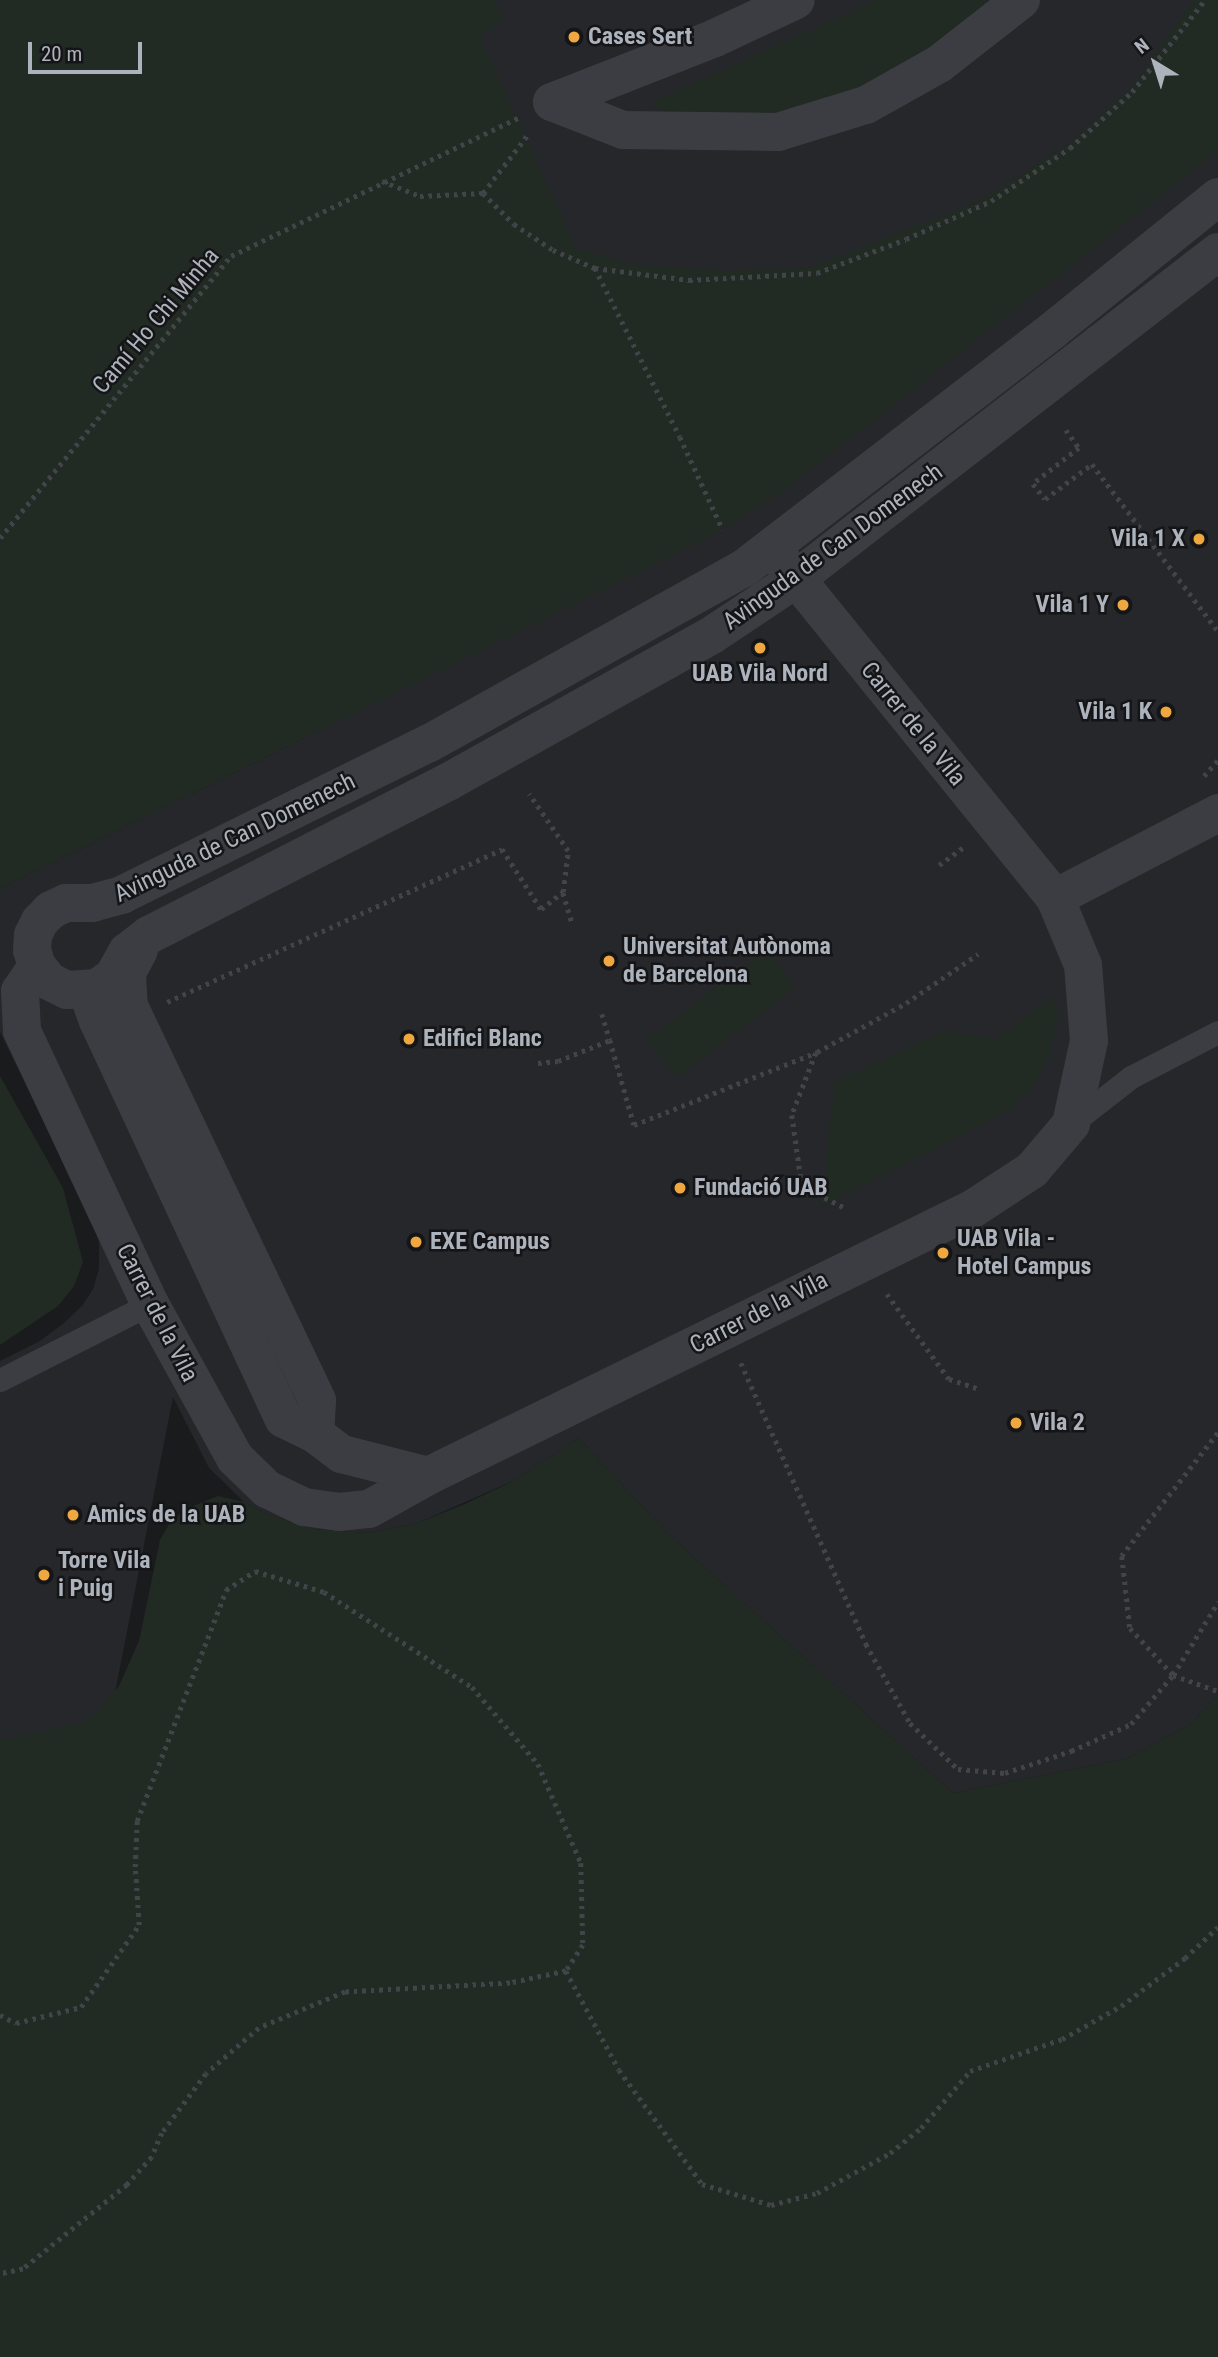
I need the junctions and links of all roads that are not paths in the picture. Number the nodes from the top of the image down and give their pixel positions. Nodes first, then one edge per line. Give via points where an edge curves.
1 (796, 0) edge
2 (1021, 0) edge
3 (1218, 197) edge
4 (1218, 252) edge
5 (772, 549) junction
6 (796, 579) junction
7 (1218, 813) edge
8 (1055, 898) junction
9 (149, 935) junction
10 (37, 966) junction
11 (88, 991) junction
12 (1218, 1032) edge
13 (1071, 1124) junction
14 (150, 1304) junction
15 (0, 1380) edge
16 (316, 1434) junction
17 (428, 1476) junction

1 - 2 street via 715,38 552,102 623,130 778,132 866,105 939,64
3 - 5 street, Avinguda de Can Domenech
4 - 6 street, Avinguda de Can Domenech
5 - 6 street, Carrer de la Vila
5 - 10 street, Avinguda de Can Domenech via 429,743 122,895 93,903 66,903 51,910 33,935
6 - 8 street, Carrer de la Vila
6 - 9 street, Avinguda de Can Domenech via 712,635 448,782
7 - 8 street
8 - 13 street, Carrer de la Vila via 1083,965 1089,1041
9 - 11 street, Avinguda de Can Domenech via 127,953 113,976
9 - 16 street via 127,973 129,1006 317,1401
10 - 11 street via 58,987
10 - 14 street, Carrer de la Vila via 20,991 22,1031
11 - 16 street via 97,1021 284,1419
12 - 13 lane, Carrer de la Vila via 1131,1077
13 - 17 street, Carrer de la Vila via 1032,1170 974,1208
14 - 15 lane
14 - 17 street, Carrer de la Vila via 235,1458 267,1489 304,1507 339,1512 369,1509
16 - 17 street via 342,1454

